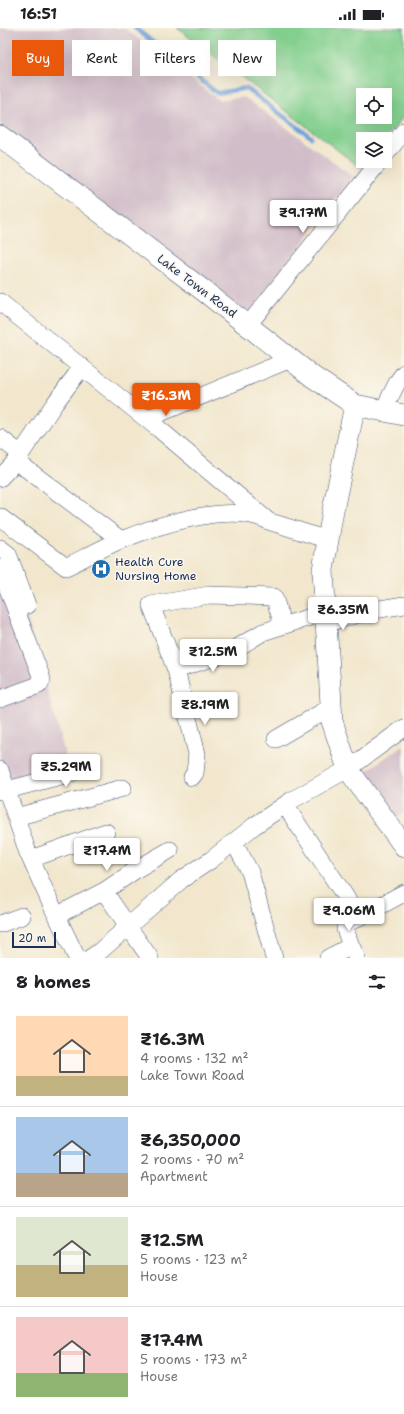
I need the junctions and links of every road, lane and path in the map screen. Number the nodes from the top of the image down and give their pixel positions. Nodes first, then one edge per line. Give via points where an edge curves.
1 (404, 131) edge
2 (0, 136) edge
3 (392, 146) edge
4 (374, 168) edge
5 (0, 302) edge
6 (248, 325) junction
7 (291, 358) junction
8 (82, 368) junction
9 (404, 373) edge
10 (355, 406) junction
11 (383, 411) junction
12 (404, 415) edge
13 (146, 420) junction
14 (0, 438) edge
15 (18, 457) junction
16 (0, 478) edge
17 (0, 517) edge
18 (268, 521) junction
19 (121, 540) junction
20 (328, 540) junction
21 (0, 548) edge
22 (0, 568) edge
23 (404, 605) edge
24 (326, 618) junction
25 (283, 625) junction
26 (48, 666) dead end
27 (176, 670) junction
28 (0, 699) edge
29 (331, 707) junction
30 (404, 728) edge
31 (276, 739) dead end
32 (348, 769) junction
33 (0, 770) edge
34 (72, 773) dead end
35 (192, 778) dead end
36 (123, 788) dead end
37 (4, 790) edge
38 (285, 805) junction
39 (16, 817) junction
40 (106, 832) dead end
41 (234, 842) junction
42 (404, 846) edge
43 (170, 850) dead end
44 (31, 859) junction
45 (404, 893) edge
46 (108, 897) dead end
47 (22, 916) dead end
48 (56, 916) junction
49 (357, 917) junction
50 (0, 924) edge
51 (128, 927) junction
52 (354, 952) edge
53 (77, 958) edge
54 (90, 958) edge
55 (150, 958) edge
56 (274, 958) edge
57 (328, 958) edge

1 - 3 street
2 - 6 street, Lake Town Road
4 - 6 street
5 - 8 street
6 - 7 street, Lake Town Road
7 - 10 street, Lake Town Road
7 - 13 street
8 - 13 street
8 - 15 street
9 - 11 street
10 - 11 street, Lake Town Road
10 - 20 street
11 - 12 street, Lake Town Road
13 - 18 street
14 - 15 street
15 - 16 street
15 - 19 street
17 - 19 street via 66,567
18 - 19 street via 253,515 218,514 170,523
18 - 20 street
20 - 24 street via 323,570
21 - 26 street via 8,554
22 - 28 street via 42,676 39,685
23 - 24 street
24 - 25 street
24 - 29 street
25 - 27 street via 263,632 232,651
25 - 27 street via 274,597 209,595 151,605
27 - 35 street via 197,754
29 - 31 street
29 - 32 street via 332,721
30 - 32 street
32 - 38 street
32 - 42 street
33 - 37 street
34 - 37 street
36 - 39 street
37 - 39 street
38 - 41 street
38 - 49 street
39 - 44 street
40 - 44 street
41 - 51 street via 181,880
41 - 56 street via 250,872
43 - 48 street via 106,890
44 - 48 street
45 - 49 street
46 - 51 street
47 - 50 street
48 - 53 street
49 - 52 street via 346,926
51 - 54 street
51 - 55 street
52 - 57 street

